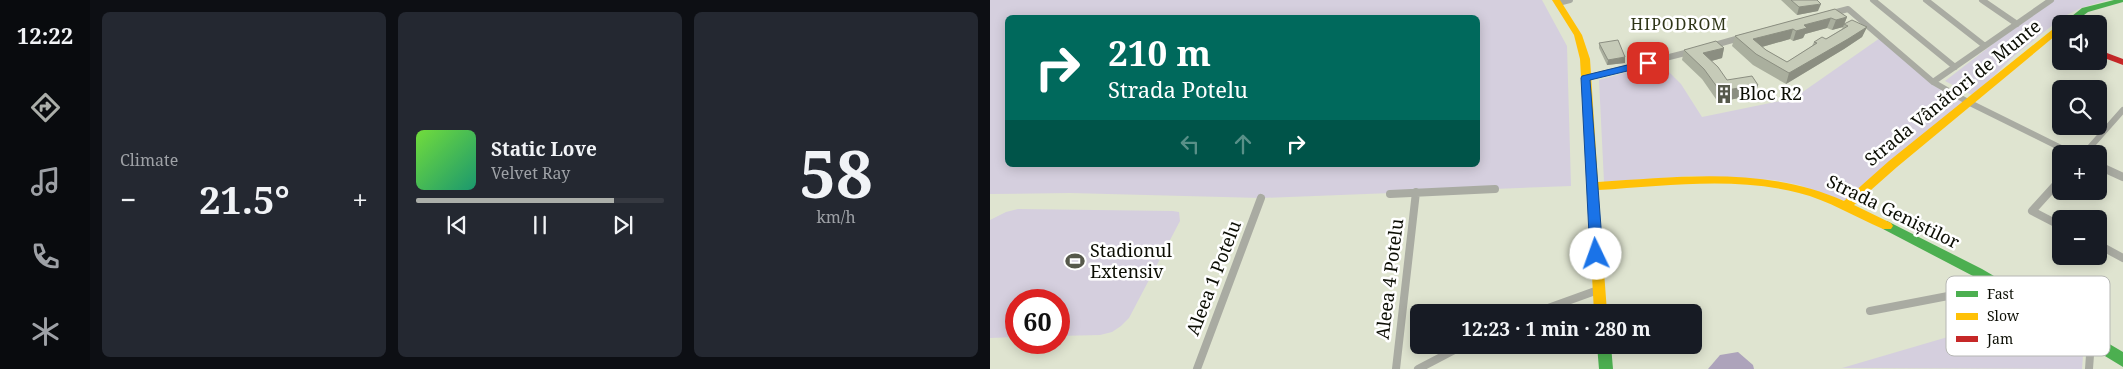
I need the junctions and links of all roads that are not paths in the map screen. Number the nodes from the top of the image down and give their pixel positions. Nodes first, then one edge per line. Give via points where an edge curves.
1 (1570, 0) edge
2 (1873, 0) edge
3 (1926, 0) edge
4 (1982, 0) edge
5 (2049, 0) edge
6 (2123, 0) edge
7 (1557, 2) edge
8 (2078, 15) edge
9 (1820, 17) edge
10 (2017, 24) junction
11 (1754, 34) edge
12 (2052, 40) edge
13 (1985, 46) junction
14 (2107, 56) edge
15 (2123, 62) edge
16 (1955, 67) junction
17 (1586, 78) junction
18 (1933, 82) junction
19 (1968, 102) junction
20 (2123, 110) edge
21 (2055, 145) edge
22 (2092, 145) edge
23 (2107, 170) edge
24 (2123, 177) edge
25 (1593, 186) junction
26 (2052, 189) edge
27 (1495, 190) dead end
28 (1416, 192) junction
29 (1390, 194) dead end
30 (1261, 198) dead end
31 (1846, 206) junction
32 (2052, 221) edge
33 (2107, 250) edge
34 (2123, 258) edge
35 (1983, 276) edge
36 (1598, 290) junction
37 (1946, 296) edge
38 (1559, 304) edge
39 (1599, 304) edge
40 (1870, 311) dead end
41 (2110, 353) edge
42 (1447, 354) edge
43 (1605, 354) edge
44 (2090, 356) edge
45 (2123, 360) edge
46 (1197, 369) edge
47 (1396, 369) edge
48 (1418, 369) edge
49 (1606, 369) edge
50 (2089, 369) edge

1 - 7 street
2 - 16 street
3 - 13 street
4 - 10 street
5 - 10 street
6 - 8 street, Strada Vânători de Munte via 2085,10
7 - 17 street via 1582,44
9 - 18 street via 1848,9
10 - 13 street
11 - 17 street
12 - 19 street, Strada Vânători de Munte
13 - 16 street
14 - 15 street
16 - 18 street
17 - 25 street
18 - 19 street
19 - 21 street
19 - 31 street, Strada Vânători de Munte
20 - 22 street
23 - 24 street
25 - 31 street, Strada Geniștilor via 1691,181 1754,182 1789,186
25 - 36 street
26 - 32 street via 2032,211
27 - 28 street
28 - 29 street
28 - 47 street, Aleea 4 Potelu
30 - 46 street, Aleea 1 Potelu
31 - 35 street, Strada Geniștilor
33 - 34 street
36 - 38 street
36 - 39 street
37 - 40 street
41 - 45 street, Strada Geniștilor
42 - 48 street
43 - 49 street
44 - 50 street

